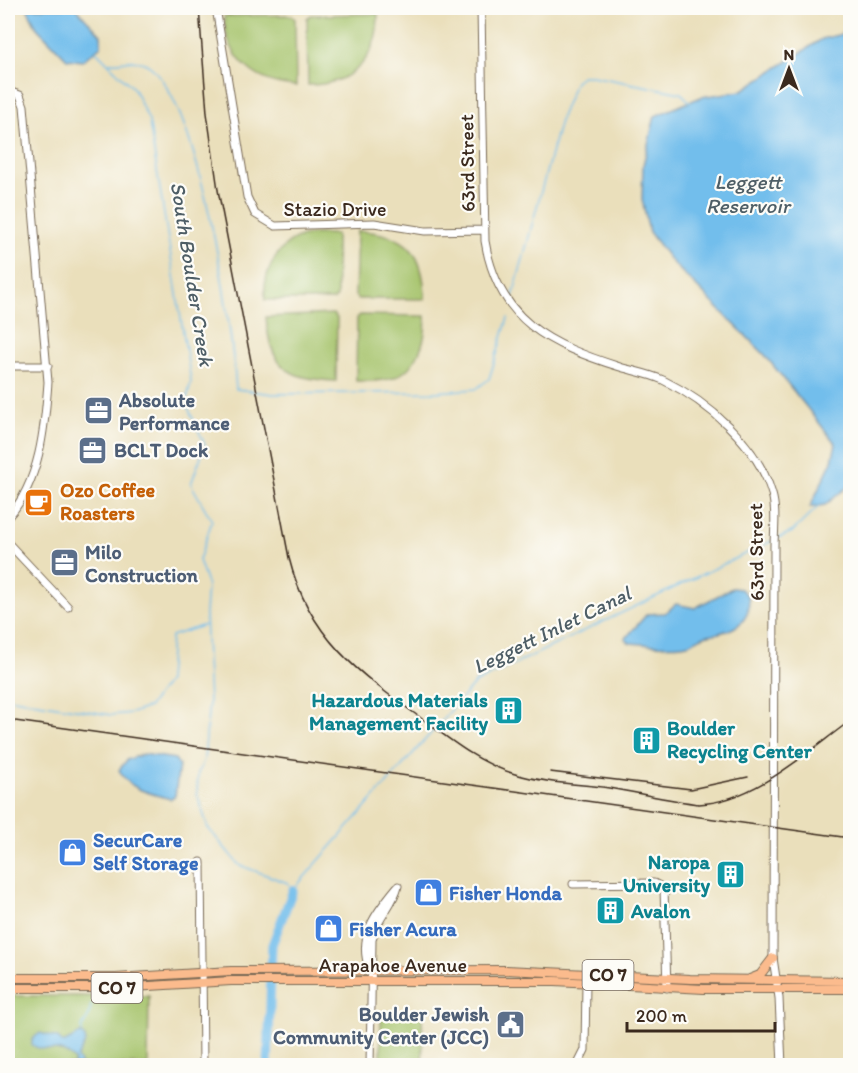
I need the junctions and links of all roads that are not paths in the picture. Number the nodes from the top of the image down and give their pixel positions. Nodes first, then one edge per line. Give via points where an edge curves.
1 (216, 8) edge
2 (481, 8) edge
3 (8, 92) edge
4 (484, 230) junction
5 (8, 366) edge
6 (48, 366) junction
7 (8, 517) edge
8 (8, 543) edge
9 (68, 607) dead end
10 (201, 862) dead end
11 (573, 884) dead end
12 (773, 958) junction
13 (370, 970) junction
14 (201, 972) junction
15 (8, 978) edge
16 (667, 979) junction
17 (748, 980) junction
18 (370, 981) junction
19 (850, 981) edge
20 (202, 982) junction
21 (586, 983) junction
22 (778, 985) junction
23 (8, 988) edge
24 (667, 988) junction
25 (850, 989) edge
26 (204, 1065) edge
27 (370, 1065) edge
28 (577, 1065) edge
29 (782, 1065) edge

1 - 4 street, Stazio Drive via 247,197 255,214 275,226 374,223 425,231
2 - 4 street, 63rd Street
3 - 6 street via 20,95 24,106
4 - 12 street, 63rd Street via 492,268 525,324 581,354 663,380 736,435 767,482 773,500 774,529
5 - 6 street
6 - 7 street via 46,417 40,444 30,480
8 - 9 street
10 - 14 street
11 - 16 street via 654,883 664,888
12 - 17 main road via 760,975
12 - 22 street, 63rd Street
13 - 13 street via 373,934 398,886 368,930 366,960
13 - 14 main road, Arapahoe Avenue / CO 7
13 - 16 main road, Arapahoe Avenue / CO 7 via 520,970
13 - 18 street
14 - 15 main road, Arapahoe Avenue / CO 7 via 116,978
14 - 20 street
16 - 17 main road, Arapahoe Avenue / CO 7
16 - 24 street
17 - 22 main road, Arapahoe Avenue / CO 7
18 - 20 main road, Arapahoe Avenue / CO 7
18 - 21 main road, Arapahoe Avenue / CO 7
18 - 27 street
19 - 22 main road, CO 7
20 - 23 main road, Arapahoe Avenue / CO 7 via 109,988
20 - 26 street
21 - 24 main road, Arapahoe Avenue / CO 7
21 - 28 street via 585,1050
22 - 24 main road, Arapahoe Avenue / CO 7
22 - 25 main road, CO 7
22 - 29 street, 63rd Street

